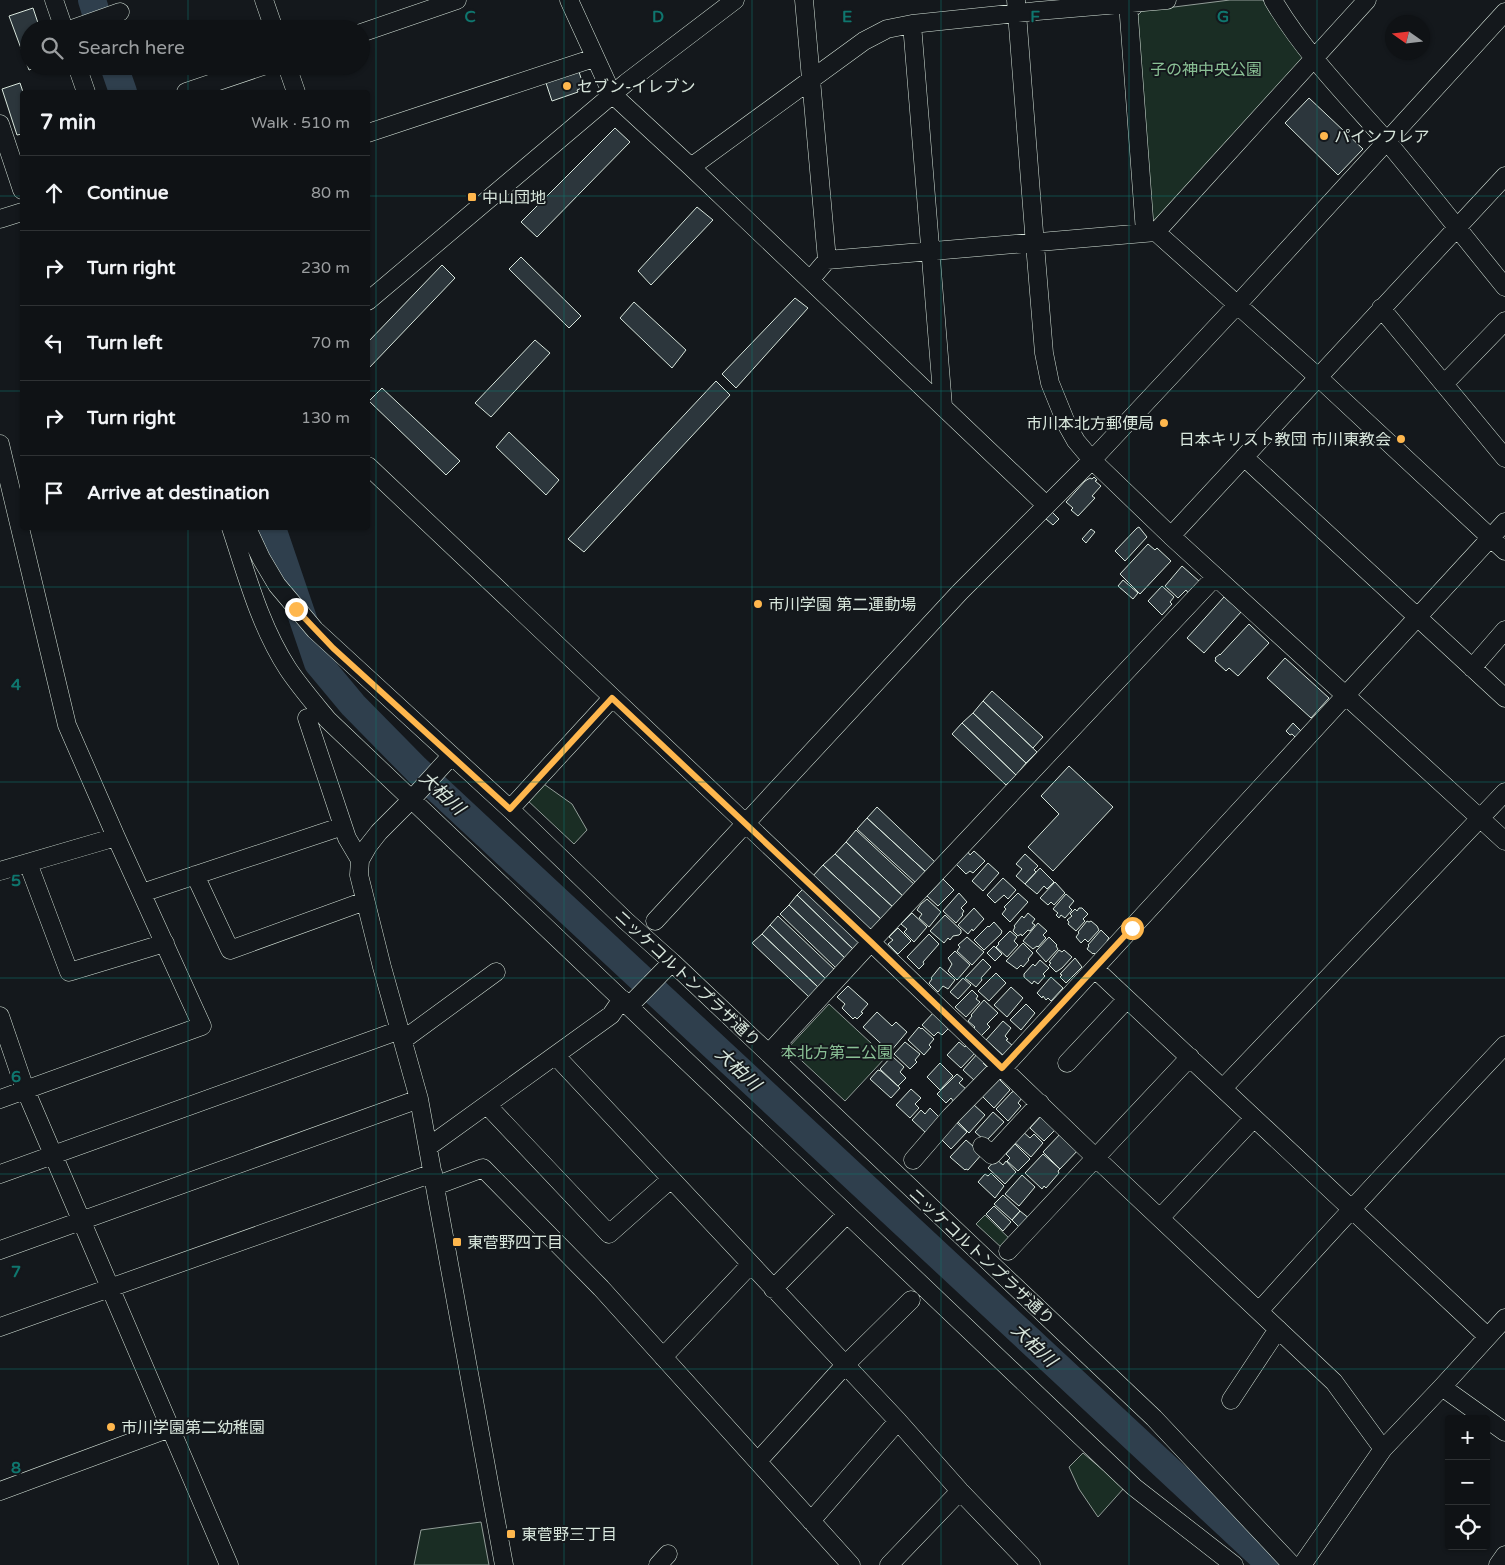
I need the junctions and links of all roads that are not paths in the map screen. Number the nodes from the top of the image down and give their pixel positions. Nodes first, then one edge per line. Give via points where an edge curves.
1 (54, 0) edge
2 (264, 0) edge
3 (457, 0) edge
4 (569, 0) edge
5 (735, 0) edge
6 (804, 0) edge
7 (1167, 0) edge
8 (1273, 0) edge
9 (1367, 0) edge
10 (1128, 3) junction
11 (1017, 6) edge
12 (120, 12) dead end
13 (1505, 12) edge
14 (61, 20) edge
15 (98, 20) edge
16 (271, 20) edge
17 (912, 24) junction
18 (370, 30) edge
19 (594, 58) junction
20 (1315, 58) junction
21 (80, 75) edge
22 (236, 75) edge
23 (290, 75) edge
24 (812, 79) junction
25 (85, 90) edge
26 (192, 90) edge
27 (295, 90) edge
28 (612, 94) junction
29 (0, 124) edge
30 (370, 132) edge
31 (1387, 142) junction
32 (691, 167) junction
33 (1505, 176) edge
34 (20, 184) edge
35 (20, 213) edge
36 (0, 219) edge
37 (1457, 228) junction
38 (1151, 232) junction
39 (1034, 242) junction
40 (930, 251) junction
41 (826, 260) junction
42 (810, 280) junction
43 (1505, 286) edge
44 (370, 296) edge
45 (1236, 305) junction
46 (1381, 308) junction
47 (1505, 321) edge
48 (1318, 377) junction
49 (1444, 384) junction
50 (943, 406) junction
51 (0, 444) edge
52 (1244, 457) junction
53 (1505, 458) edge
54 (1092, 460) junction
55 (370, 468) edge
56 (11, 493) edge
57 (1046, 505) junction
58 (1505, 522) edge
59 (232, 530) edge
60 (249, 530) edge
61 (1171, 536) junction
62 (1490, 538) junction
63 (1505, 552) edge
64 (1215, 577) junction
65 (1418, 617) junction
66 (1505, 630) edge
67 (1472, 668) junction
68 (1346, 695) junction
69 (612, 698) junction
70 (1505, 698) edge
71 (306, 718) dead end
72 (448, 759) junction
73 (1505, 792) edge
74 (416, 795) junction
75 (510, 809) junction
76 (1480, 818) junction
77 (745, 823) junction
78 (343, 826) junction
79 (116, 838) junction
80 (1505, 841) edge
81 (360, 860) junction
82 (28, 863) junction
83 (0, 871) edge
84 (195, 875) junction
85 (142, 893) junction
86 (365, 901) junction
87 (655, 921) dead end
88 (871, 942) junction
89 (165, 943) junction
90 (672, 962) junction
91 (1095, 969) junction
92 (496, 972) dead end
93 (1127, 999) junction
94 (626, 1003) junction
95 (0, 1016) edge
96 (401, 1035) junction
97 (1505, 1045) edge
98 (768, 1053) junction
99 (556, 1056) junction
100 (1190, 1057) junction
101 (1067, 1063) dead end
102 (1002, 1068) junction
103 (1223, 1088) junction
104 (26, 1089) junction
105 (0, 1098) edge
106 (419, 1099) junction
107 (1040, 1104) junction
108 (486, 1105) junction
109 (1254, 1118) junction
110 (982, 1146) dead end
111 (428, 1147) junction
112 (53, 1154) junction
113 (1096, 1158) junction
114 (913, 1160) dead end
115 (0, 1174) edge
116 (434, 1179) junction
117 (671, 1179) junction
118 (1351, 1209) junction
119 (847, 1214) junction
120 (1160, 1218) junction
121 (82, 1220) junction
122 (0, 1250) edge
123 (1008, 1251) dead end
124 (751, 1264) junction
125 (111, 1287) junction
126 (773, 1289) junction
127 (911, 1300) dead end
128 (1259, 1311) junction
129 (1505, 1318) edge
130 (0, 1327) edge
131 (1278, 1329) junction
132 (1487, 1336) junction
133 (663, 1357) junction
134 (845, 1365) junction
135 (1442, 1388) junction
136 (1231, 1400) dead end
137 (898, 1421) junction
138 (170, 1428) junction
139 (1505, 1432) edge
140 (1383, 1449) junction
141 (758, 1461) junction
142 (0, 1491) edge
143 (960, 1491) junction
144 (811, 1521) junction
145 (1505, 1555) edge
146 (229, 1565) edge
147 (504, 1565) edge
148 (851, 1565) edge
149 (889, 1565) edge
150 (1031, 1565) edge
151 (1234, 1565) edge
152 (1292, 1565) edge
153 (1302, 1565) edge
154 (1498, 1565) edge

1 - 14 street
2 - 16 street
3 - 18 street
4 - 19 street
5 - 28 street
6 - 24 street
7 - 10 street
8 - 20 street
9 - 20 street
10 - 11 street
10 - 38 street
11 - 17 street
11 - 39 street
12 - 15 street
13 - 31 street
17 - 24 street via 887,30 864,41
17 - 40 street
19 - 28 street
19 - 30 street
20 - 31 street
20 - 38 street
21 - 25 street
22 - 26 street
23 - 27 street
24 - 32 street
24 - 41 street
28 - 32 street
28 - 44 street
29 - 34 street
31 - 37 street
31 - 45 street
32 - 42 street
33 - 37 street
35 - 36 street
37 - 43 street
37 - 46 street
38 - 39 street
38 - 45 street
39 - 40 street
39 - 54 street via 1044,353 1050,383 1067,425
40 - 41 street
40 - 50 street
41 - 42 street
42 - 50 street
45 - 48 street
45 - 54 street
46 - 48 street
46 - 49 street
47 - 49 street
48 - 52 street
48 - 62 street
49 - 53 street
50 - 57 street
51 - 56 street
52 - 61 street
52 - 65 street
54 - 57 street
54 - 61 street
55 - 69 street
56 - 79 street via 67,724
57 - 77 street via 960,592
58 - 62 street
59 - 74 street via 262,619 288,668 328,720
60 - 72 street, ニッケコルトンプラザ通り via 261,558 282,591 315,630
61 - 64 street
62 - 63 street
62 - 65 street
64 - 68 street
64 - 88 street
65 - 67 street
65 - 68 street
66 - 67 street
67 - 70 street
68 - 76 street
68 - 91 street
69 - 75 street
69 - 77 street
71 - 78 street
72 - 74 street
72 - 75 street, ニッケコルトンプラザ通り
73 - 76 street
74 - 81 street via 379,832
74 - 94 street
75 - 90 street, ニッケコルトンプラザ通り
76 - 80 street
76 - 103 street
77 - 87 street
77 - 88 street
78 - 81 street
78 - 84 street
79 - 82 street
79 - 85 street
81 - 86 street via 359,875
82 - 83 street
82 - 89 street via 69,972
84 - 85 street
84 - 86 street via 230,950
85 - 89 street
86 - 96 street
88 - 98 street
88 - 102 street
89 - 104 street via 202,1026
90 - 94 street
90 - 98 street, ニッケコルトンプラザ通り
91 - 93 street
91 - 102 street
92 - 96 street
93 - 100 street
93 - 101 street
94 - 99 street
94 - 119 street
95 - 104 street
96 - 106 street
96 - 112 street
97 - 118 street
98 - 152 street, ニッケコルトンプラザ通り via 1154,1418
99 - 108 street
99 - 117 street
100 - 103 street
100 - 113 street
102 - 107 street
102 - 114 street via 996,1069
103 - 109 street
104 - 105 street
104 - 112 street
106 - 111 street
106 - 121 street
107 - 110 street via 992,1156
107 - 113 street
108 - 111 street
108 - 117 street via 609,1234
109 - 118 street
109 - 120 street
111 - 116 street
112 - 115 street
112 - 121 street
113 - 120 street
113 - 123 street
116 - 125 street
116 - 133 street via 483,1168 601,1288
116 - 147 street
117 - 124 street
118 - 128 street
118 - 132 street
119 - 126 street
119 - 151 street via 1134,1487
120 - 128 street
121 - 122 street
121 - 125 street
124 - 126 street
124 - 133 street
125 - 130 street
125 - 138 street
126 - 134 street
127 - 134 street
128 - 131 street
129 - 132 street
131 - 136 street
131 - 140 street via 1334,1382
132 - 135 street
133 - 141 street
134 - 137 street
134 - 141 street
135 - 139 street
135 - 140 street
137 - 143 street
137 - 144 street
138 - 142 street
138 - 146 street
140 - 153 street
141 - 144 street
143 - 149 street
143 - 150 street
144 - 148 street
145 - 154 street

